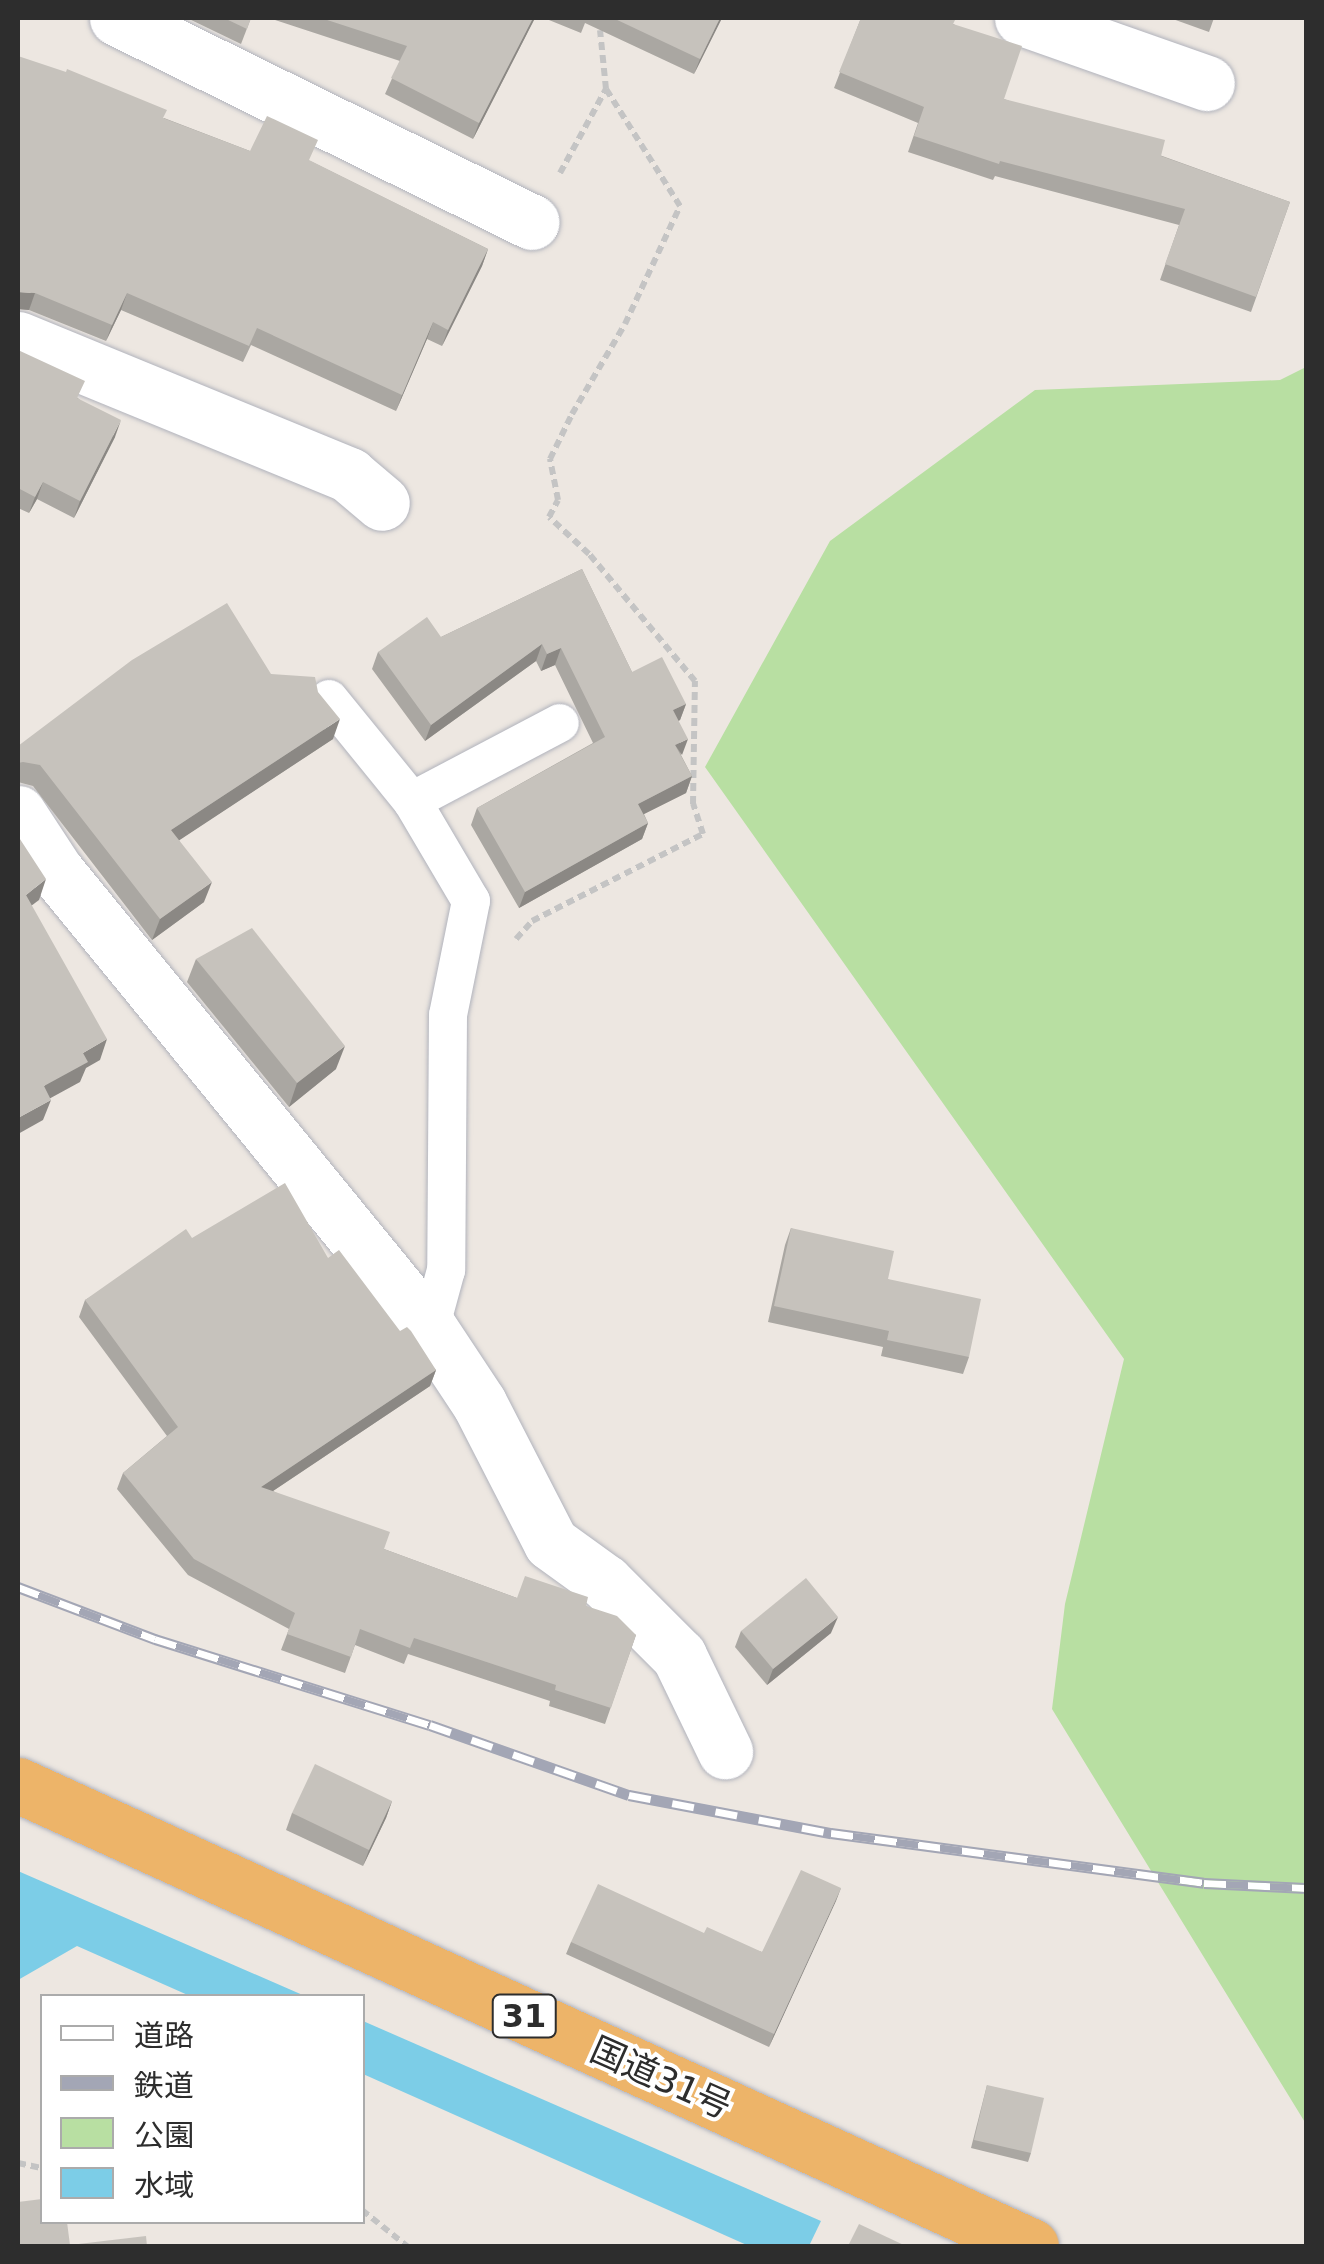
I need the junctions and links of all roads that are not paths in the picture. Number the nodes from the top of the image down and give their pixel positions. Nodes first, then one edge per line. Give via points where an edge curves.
1 (117, 18) edge
2 (1022, 18) edge
3 (1207, 83) dead end
4 (532, 222) road end
5 (18, 339) edge
6 (382, 502) dead end
7 (329, 699) edge
8 (560, 722) dead end
9 (412, 801) junction
10 (18, 813) edge
11 (430, 1329) junction
12 (725, 1752) dead end
13 (18, 1785) edge
14 (1032, 2246) edge

1 - 4 street
2 - 3 street
5 - 6 street via 349,475
7 - 9 lane
8 - 9 lane
9 - 11 lane via 471,901 448,1015 446,1270
10 - 11 street via 56,870
11 - 12 street via 479,1404 551,1543 605,1582 679,1656
13 - 14 highway, 国道31号 / 31

